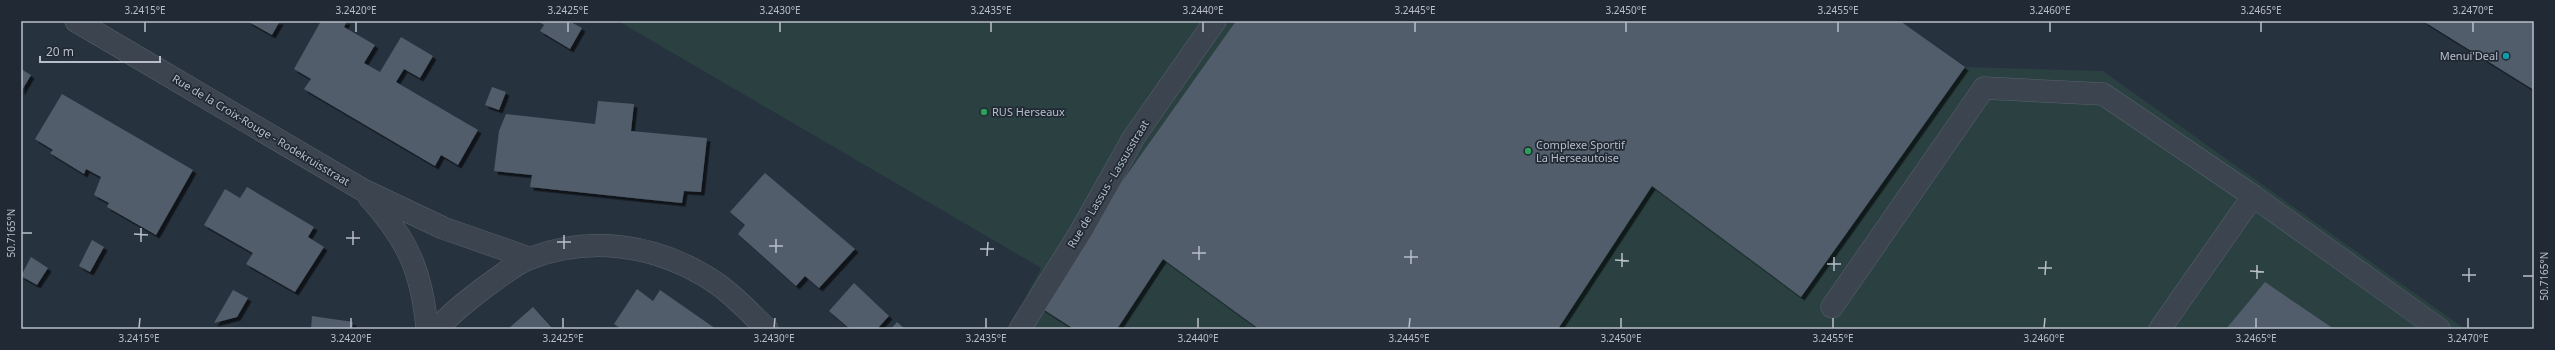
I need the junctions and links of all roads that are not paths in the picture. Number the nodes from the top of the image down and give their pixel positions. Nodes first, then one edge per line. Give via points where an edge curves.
1 (76, 21) edge
2 (1215, 21) edge
3 (363, 190) junction
4 (2253, 196) junction
5 (529, 258) junction
6 (1832, 307) dead end
7 (427, 329) edge
8 (437, 329) edge
9 (767, 329) edge
10 (1020, 329) edge
11 (2160, 329) edge
12 (2439, 329) edge

1 - 3 street, Rue de la Croix-Rouge - Rodekruisstraat
2 - 10 street, Rue de Lassus - Lassusstraat via 1134,137 1081,231
3 - 5 street, Rue de la Croix-Rouge - Rodekruisstraat via 444,228
3 - 7 street, Rue de la Croix-Rouge - Rodekruisstraat via 393,224 415,268 424,296
4 - 6 street via 2103,94 1984,88
4 - 11 street
4 - 12 street
5 - 8 street via 467,300
5 - 9 street via 584,246 646,250 707,276

